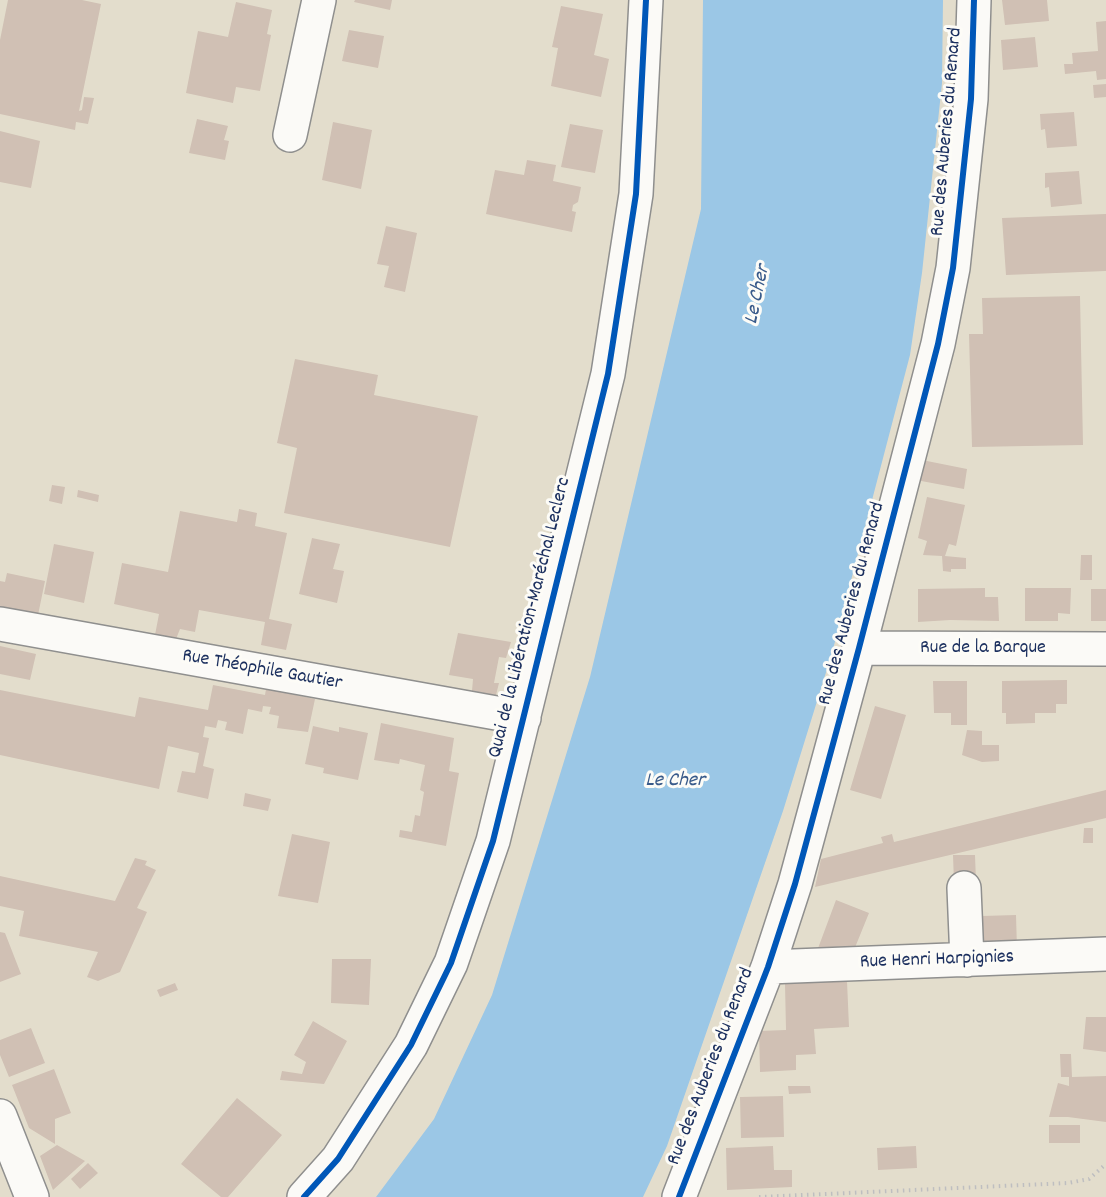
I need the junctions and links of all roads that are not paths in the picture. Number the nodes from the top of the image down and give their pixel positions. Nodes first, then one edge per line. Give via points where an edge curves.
1 (319, 0) edge
2 (646, 0) edge
3 (974, 0) edge
4 (291, 135) dead end
5 (0, 624) edge
6 (859, 648) junction
7 (1106, 649) edge
8 (524, 718) junction
9 (964, 888) dead end
10 (1106, 954) edge
11 (967, 960) junction
12 (768, 967) junction
13 (0, 1116) edge
14 (32, 1197) edge
15 (304, 1197) edge
16 (679, 1197) edge

1 - 4 street
2 - 8 street, Quai de la Libération-Maréchal Leclerc via 636,194 608,374
3 - 6 street, Rue des Auberies du Renard via 971,99 952,268 938,344
5 - 8 street, Rue Théophile Gautier
6 - 7 street, Rue de la Barque
6 - 12 street, Rue des Auberies du Renard via 795,884
8 - 15 street, Quai de la Libération-Maréchal Leclerc via 493,841 451,963 411,1045 338,1159
9 - 11 street
10 - 11 street, Rue Henri Harpignies
11 - 12 street, Rue Henri Harpignies
12 - 16 street, Rue des Auberies du Renard
13 - 14 street

